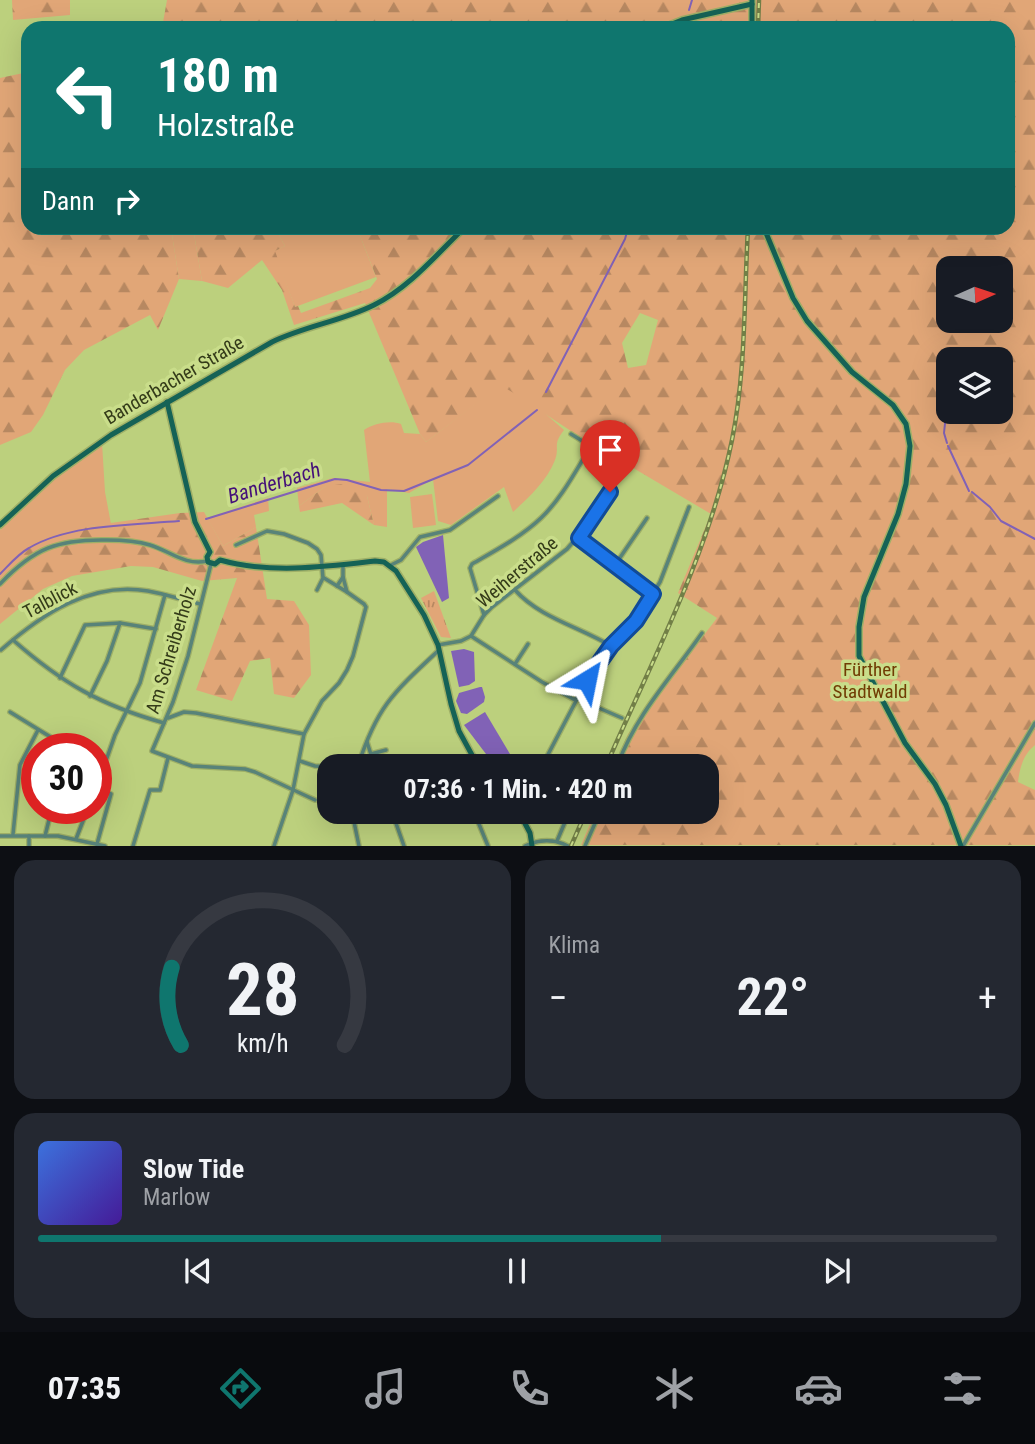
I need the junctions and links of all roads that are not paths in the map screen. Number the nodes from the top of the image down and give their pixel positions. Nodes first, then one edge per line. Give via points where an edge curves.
1 (752, 2) edge
2 (682, 21) edge
3 (752, 21) edge
4 (457, 235) edge
5 (767, 235) edge
6 (167, 402) junction
7 (571, 434) dead end
8 (591, 446) junction
9 (498, 496) dead end
10 (690, 507) dead end
11 (648, 518) dead end
12 (0, 525) edge
13 (579, 538) junction
14 (236, 545) dead end
15 (209, 552) junction
16 (220, 560) junction
17 (209, 562) junction
18 (343, 565) junction
19 (391, 565) junction
20 (615, 565) junction
21 (322, 567) junction
22 (343, 577) junction
23 (323, 578) junction
24 (0, 584) edge
25 (337, 586) junction
26 (317, 590) dead end
27 (515, 590) junction
28 (347, 592) junction
29 (653, 594) junction
30 (165, 595) junction
31 (200, 604) junction
32 (484, 615) junction
33 (120, 623) junction
34 (157, 629) junction
35 (702, 633) dead end
36 (471, 636) junction
37 (13, 640) junction
38 (528, 644) dead end
39 (611, 646) junction
40 (439, 647) junction
41 (1, 650) edge
42 (515, 664) junction
43 (60, 678) junction
44 (90, 696) junction
45 (576, 699) junction
46 (10, 712) dead end
47 (126, 712) junction
48 (622, 718) dead end
49 (165, 721) junction
50 (1035, 723) edge
51 (38, 730) junction
52 (43, 733) edge
53 (304, 734) junction
54 (366, 740) junction
55 (112, 746) edge
56 (386, 750) dead end
57 (362, 754) edge
58 (371, 754) joint
59 (471, 754) edge
60 (549, 754) edge
61 (621, 754) edge
62 (168, 758) junction
63 (300, 761) junction
64 (317, 766) edge
65 (293, 790) junction
66 (316, 800) dead end
67 (48, 824) edge
68 (82, 824) edge
69 (103, 824) edge
70 (355, 824) edge
71 (396, 824) edge
72 (479, 824) edge
73 (525, 824) edge
74 (564, 824) edge
75 (595, 824) edge
76 (13, 834) junction
77 (0, 836) edge
78 (29, 836) junction
79 (45, 836) junction
80 (76, 839) junction
81 (557, 841) junction
82 (97, 844) edge
83 (532, 844) edge
84 (29, 845) edge
85 (105, 845) edge
86 (133, 845) edge
87 (274, 845) edge
88 (359, 845) edge
89 (404, 845) edge
90 (488, 845) edge
91 (525, 845) edge
92 (568, 845) edge
93 (585, 845) edge
94 (962, 845) edge

1 - 2 street
1 - 3 street
4 - 6 street, Banderbacher Straße via 386,299 286,335
5 - 94 street via 807,321 852,372 893,405 906,424 906,484 864,597 859,656 905,743 935,784
6 - 12 street, Banderbacher Straße via 78,457
6 - 15 street via 195,522
7 - 8 street
8 - 13 street, Weiherstraße via 621,466 610,492
8 - 32 street via 541,518 472,564
9 - 19 street via 450,530 420,537 401,561
10 - 29 street
11 - 20 street
13 - 20 street
13 - 27 street, Weiherstraße
14 - 21 street via 275,531 320,551
15 - 16 street via 217,552
15 - 17 street
16 - 17 street
16 - 21 street via 263,568
17 - 24 street via 193,562 148,544 68,541 31,555
17 - 31 street, Am Schreiberholz
18 - 19 street via 375,561
18 - 21 street
18 - 22 street
19 - 40 street
20 - 29 street
21 - 23 street
22 - 25 street
22 - 28 street
23 - 25 street
23 - 26 street
25 - 28 street
27 - 32 street, Weiherstraße
27 - 39 street via 547,615
28 - 53 street via 366,607 354,656
29 - 39 street via 636,621
30 - 31 street, Talblick
30 - 34 street
30 - 37 street, Talblick via 127,590 87,596 50,612
31 - 49 street, Am Schreiberholz
32 - 36 street, Weiherstraße
33 - 34 street
33 - 43 street via 82,628
33 - 44 street
34 - 47 street
35 - 61 street via 642,715
36 - 40 street, Weiherstraße
36 - 42 street
37 - 41 street, Talblick
37 - 43 street
38 - 42 street
39 - 45 street
40 - 54 street via 392,694
40 - 59 street via 450,704
42 - 45 street
43 - 44 street
44 - 47 street
45 - 48 street
45 - 60 street
46 - 51 street
47 - 49 street
47 - 55 street
49 - 53 street via 184,712 196,713
49 - 62 street, Am Schreiberholz via 152,751
50 - 94 street
51 - 52 street
51 - 76 street via 20,765
53 - 63 street
54 - 57 street
54 - 58 street
56 - 58 street
62 - 65 street via 192,766 245,769
62 - 86 street via 160,790 150,790
63 - 64 street
63 - 65 street
65 - 66 street
65 - 87 street
67 - 79 street
68 - 80 street
69 - 82 street
70 - 88 street
71 - 89 street
72 - 90 street
73 - 83 street
74 - 81 street
75 - 93 street
76 - 77 street
76 - 78 street
78 - 79 street
78 - 84 street
79 - 80 street
80 - 82 street
81 - 83 street
81 - 92 street
82 - 85 street
83 - 91 street

